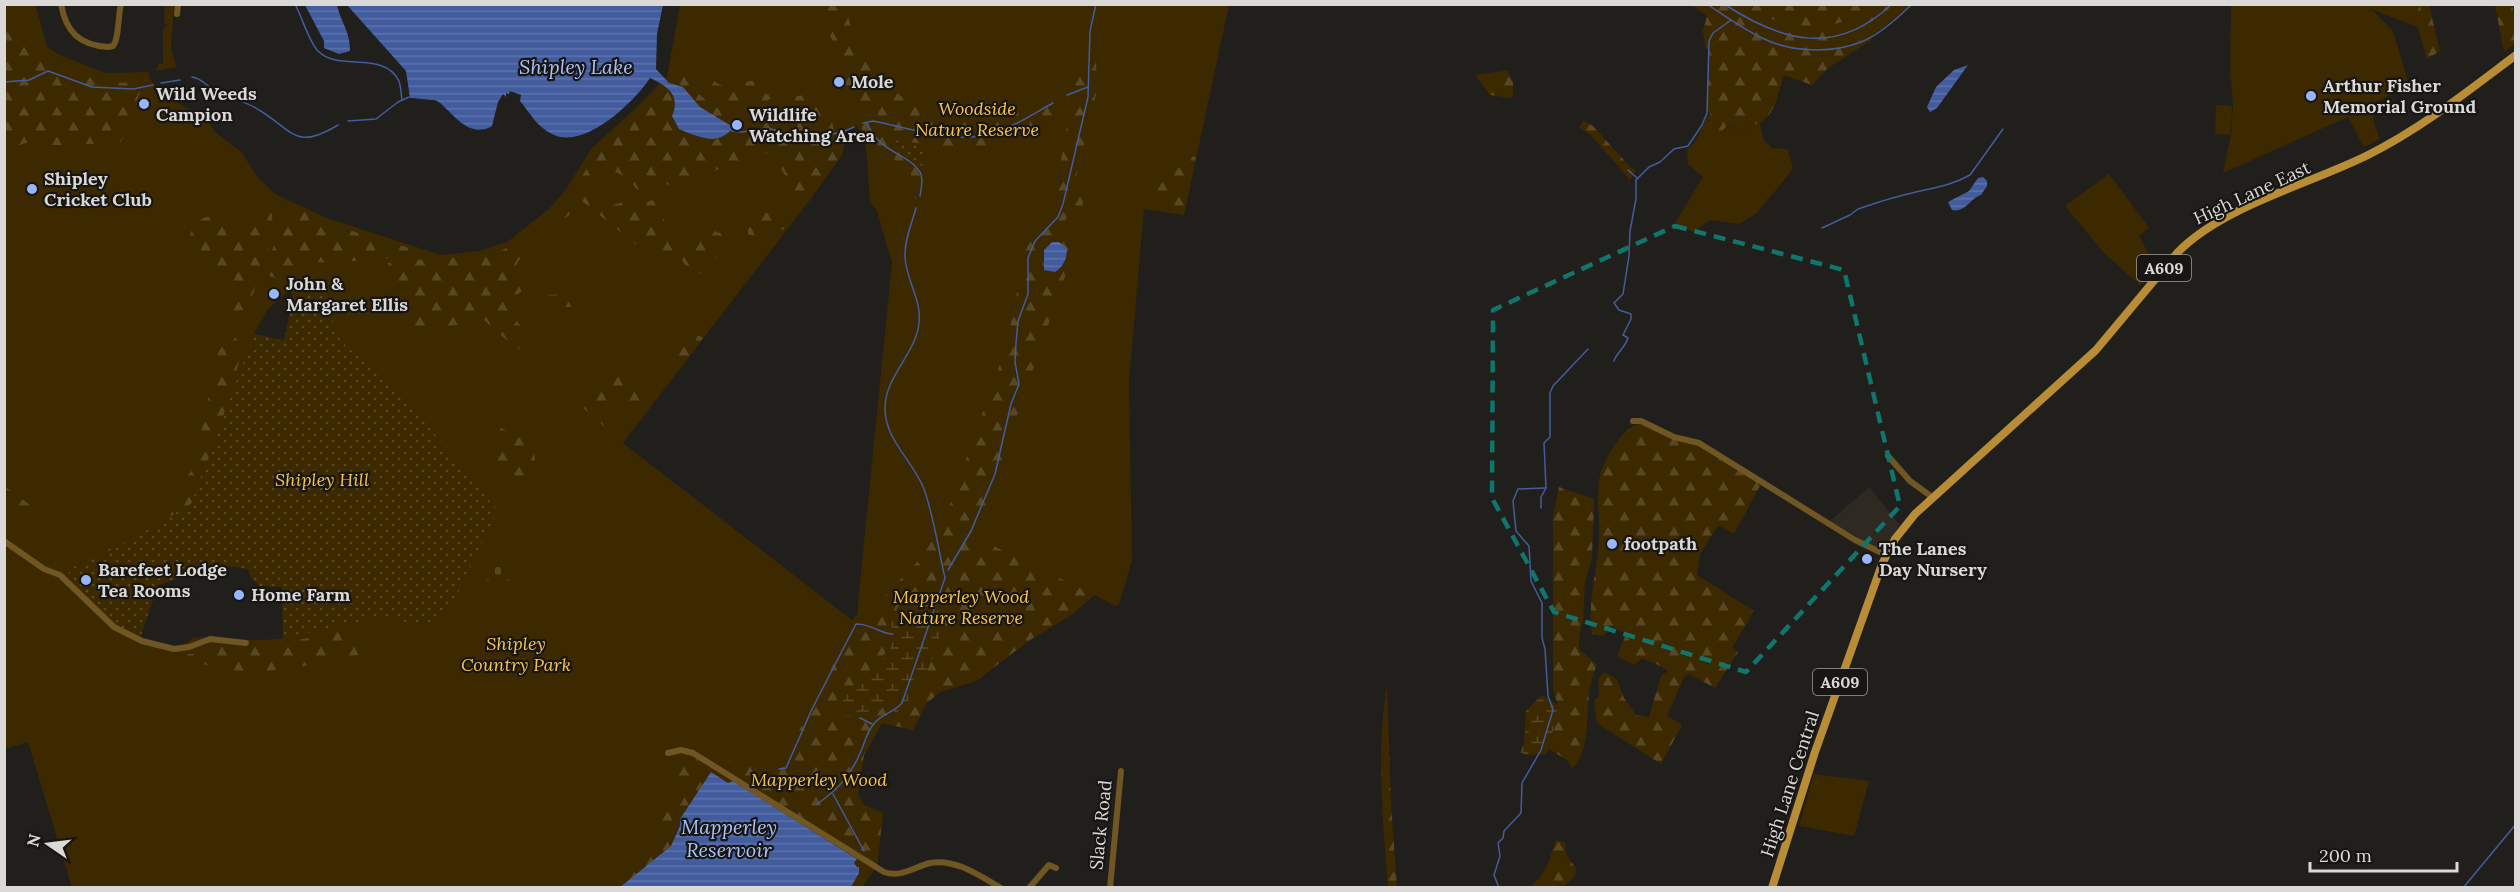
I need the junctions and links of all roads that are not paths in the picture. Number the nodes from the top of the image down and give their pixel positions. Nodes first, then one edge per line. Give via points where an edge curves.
1 (61, 4) edge
2 (121, 4) edge
3 (178, 4) edge
4 (177, 14) dead end
5 (2516, 55) edge
6 (1634, 422) dead end
7 (1888, 456) dead end
8 (1932, 497) junction
9 (4, 541) edge
10 (1886, 555) junction
11 (246, 643) dead end
12 (668, 753) dead end
13 (1121, 771) dead end
14 (1056, 868) dead end
15 (1110, 885) edge
16 (1000, 888) edge
17 (1029, 888) edge
18 (1772, 888) edge

1 - 2 street via 73,35 108,47 116,41
3 - 4 street
5 - 8 main road, High Lane East / A609 via 2395,140 2234,214 2194,238 2094,352
6 - 10 street via 1641,421 1674,437 1699,443 1855,540
7 - 8 street via 1910,481
8 - 10 main road, High Lane East / A609 via 1899,533
9 - 11 street via 44,569 60,575 114,627 142,641 174,649 210,639
10 - 18 main road, High Lane Central / A609 via 1815,752
12 - 16 street via 693,753 884,872 900,874 943,862 968,870
13 - 15 street, Slack Road
14 - 17 street via 1049,865

